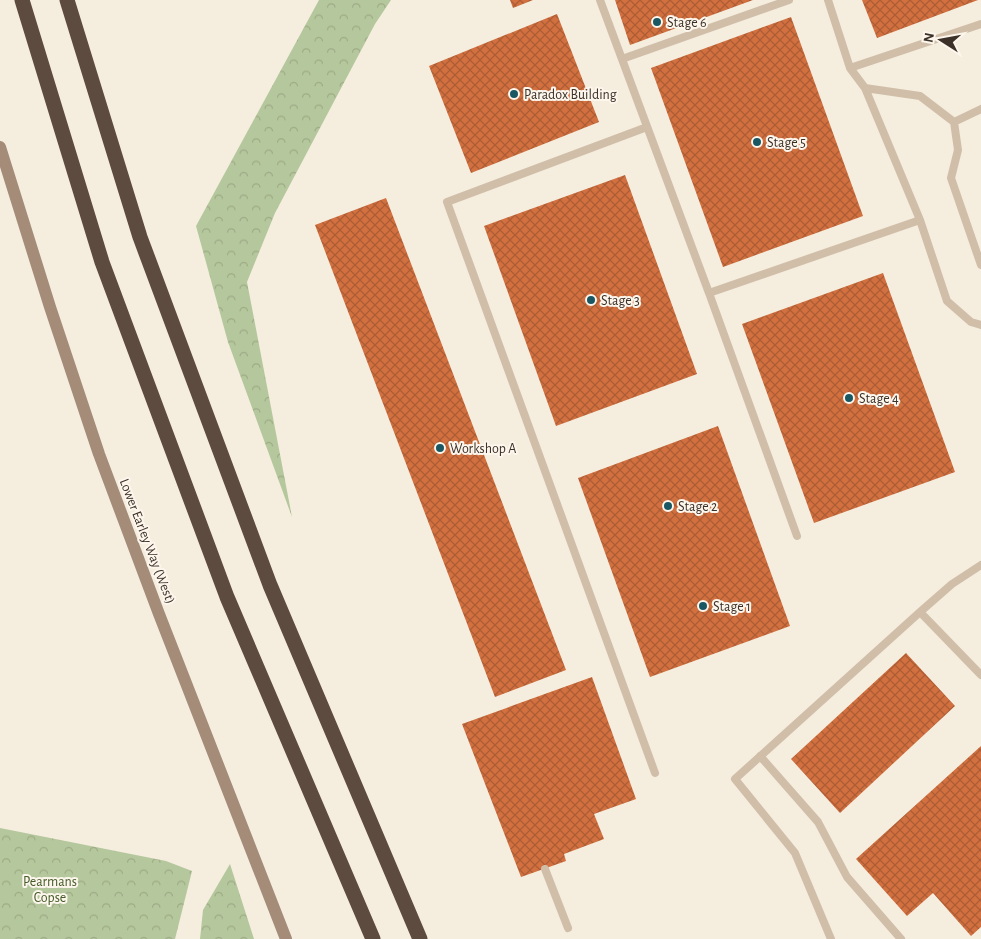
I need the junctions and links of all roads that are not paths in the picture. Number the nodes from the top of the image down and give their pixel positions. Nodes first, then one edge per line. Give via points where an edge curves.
1 (22, 0) edge
2 (67, 0) edge
3 (600, 0) edge
4 (789, 0) edge
5 (828, 0) edge
6 (981, 24) edge
7 (622, 59) junction
8 (850, 68) junction
9 (865, 88) junction
10 (981, 109) edge
11 (954, 122) junction
12 (647, 127) junction
13 (0, 147) edge
14 (920, 220) junction
15 (981, 265) edge
16 (709, 293) junction
17 (981, 325) edge
18 (797, 536) dead end
19 (981, 565) edge
20 (920, 612) junction
21 (981, 675) edge
22 (760, 756) junction
23 (655, 773) dead end
24 (545, 868) dead end
25 (568, 928) dead end
26 (286, 939) edge
27 (373, 939) edge
28 (420, 939) edge
29 (831, 939) edge
30 (901, 939) edge

1 - 27 highway via 102,262 202,532
2 - 28 highway via 140,237 263,567
3 - 7 lane
4 - 7 lane
5 - 8 lane
6 - 8 lane
7 - 12 lane
8 - 9 lane
9 - 11 lane via 920,96
9 - 14 lane
10 - 11 lane
11 - 15 lane via 958,150 951,178
12 - 16 lane
12 - 23 lane via 447,202
13 - 26 main road, Lower Earley Way (West) via 99,454
14 - 16 lane
14 - 17 lane via 947,301 971,322
16 - 18 lane
19 - 20 lane via 952,584
20 - 21 lane
20 - 22 lane
22 - 29 lane via 735,779 796,853
22 - 30 lane via 818,822 847,877
24 - 25 lane

